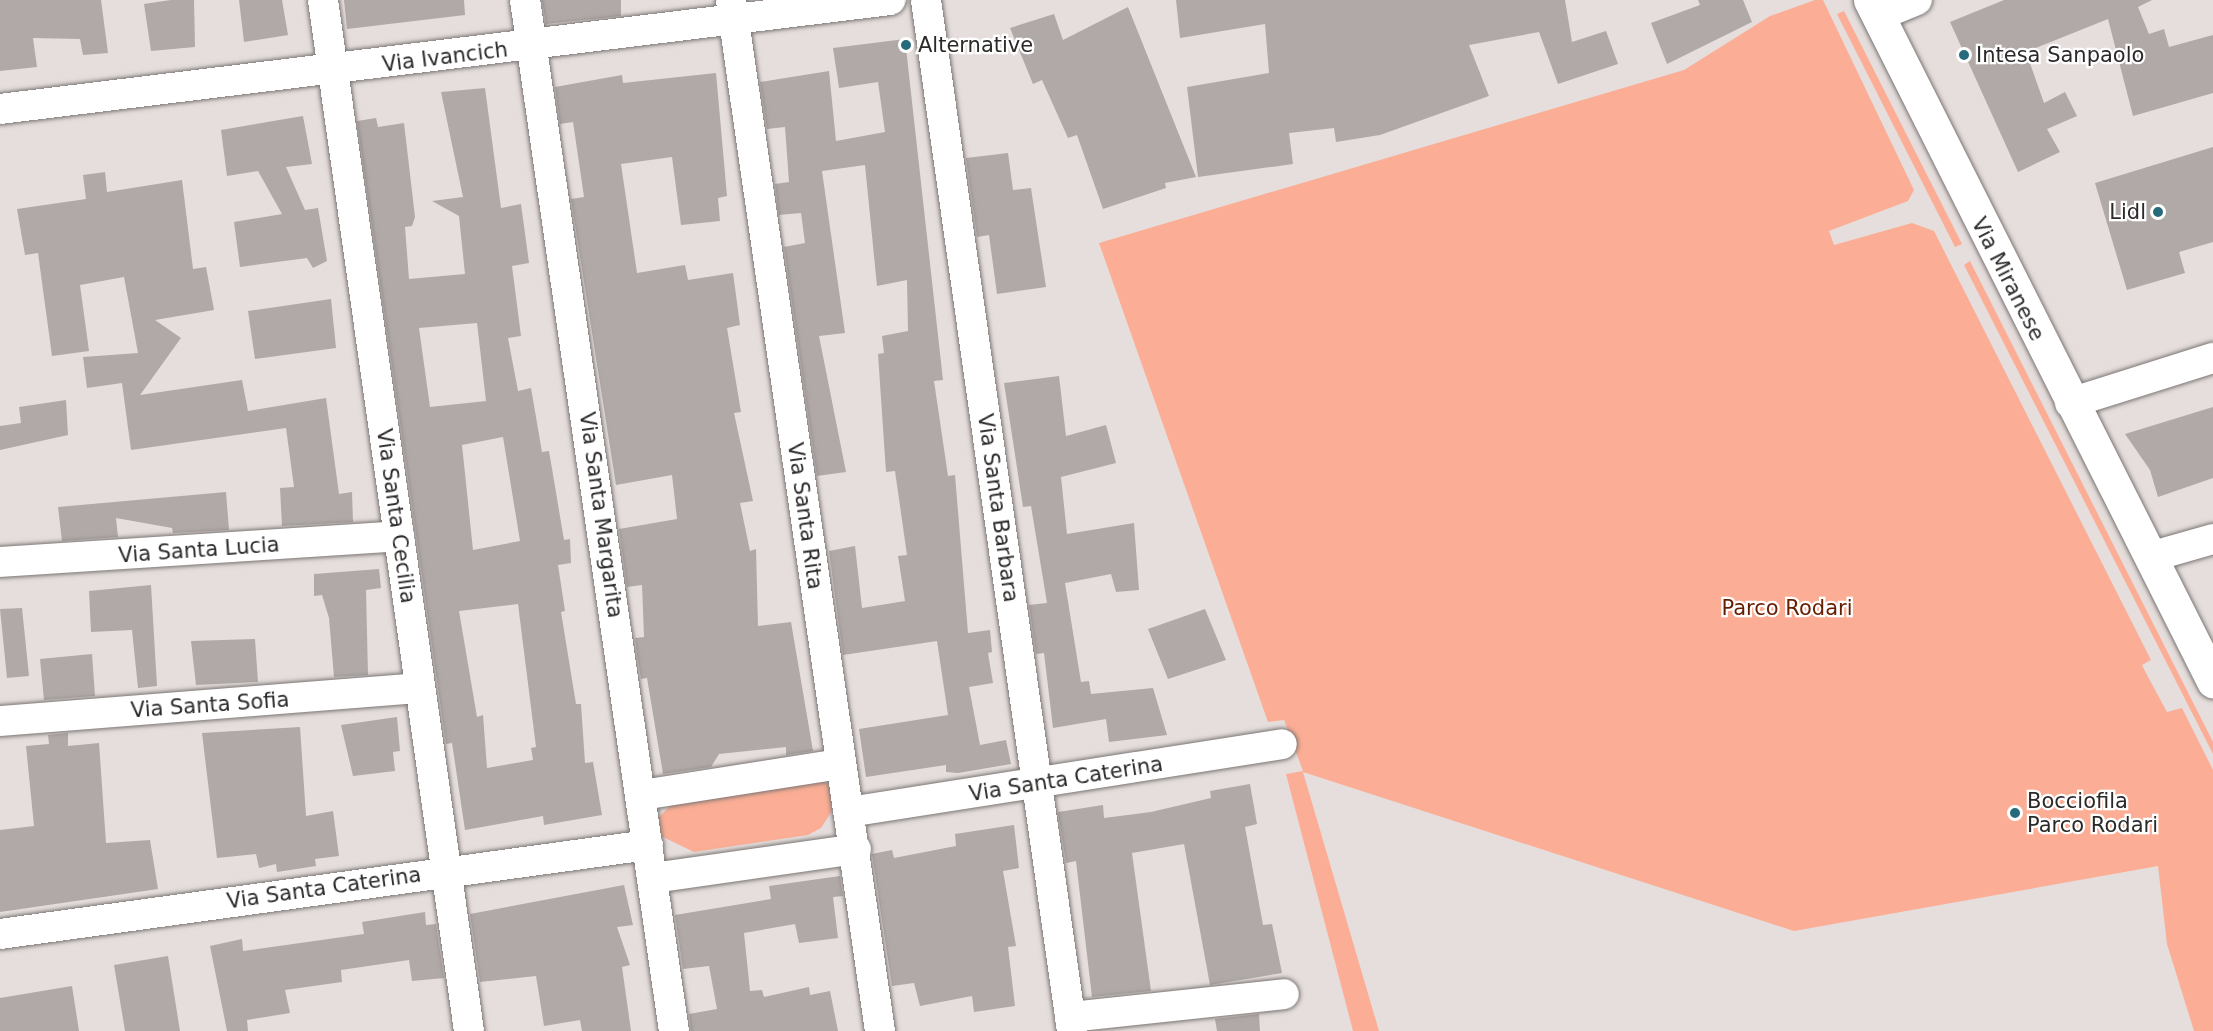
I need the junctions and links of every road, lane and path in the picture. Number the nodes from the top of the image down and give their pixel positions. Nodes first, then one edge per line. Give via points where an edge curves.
1 (323, 0) edge
2 (525, 0) edge
3 (890, 0) edge
4 (926, 0) edge
5 (1917, 0) edge
6 (1874, 8) edge
7 (732, 11) edge
8 (531, 46) junction
9 (333, 70) junction
10 (0, 109) edge
11 (2213, 358) edge
12 (2070, 404) junction
13 (399, 536) junction
14 (2213, 539) edge
15 (2150, 556) junction
16 (0, 562) edge
17 (2213, 681) edge
18 (419, 688) junction
19 (0, 721) edge
20 (1282, 744) dead end
21 (841, 764) junction
22 (1038, 785) junction
23 (642, 795) junction
24 (849, 812) junction
25 (648, 844) junction
26 (856, 849) junction
27 (447, 871) junction
28 (653, 878) junction
29 (0, 934) edge
30 (1284, 994) dead end
31 (1071, 1024) edge
32 (469, 1031) edge
33 (674, 1031) edge
34 (880, 1031) edge

1 - 9 street, Via Santa Cecilia
2 - 8 street, Via Santa Margarita
3 - 7 street, Via Ivancich
4 - 22 street, Via Santa Barbara
5 - 6 street
6 - 12 street, Via Miranese
7 - 8 street, Via Ivancich
7 - 21 street, Via Santa Rita
8 - 9 street, Via Ivancich
8 - 23 street, Via Santa Margarita
9 - 10 street, Via Ivancich
9 - 13 street, Via Santa Cecilia
11 - 12 street
12 - 15 street, Via Miranese
13 - 16 street, Via Santa Lucia
13 - 18 street, Via Santa Cecilia
14 - 15 street
15 - 17 street, Via Miranese
18 - 19 street, Via Santa Sofia
18 - 27 street, Via Santa Cecilia
20 - 22 street, Via Santa Caterina
21 - 23 street
21 - 24 street, Via Santa Rita
22 - 24 street, Via Santa Caterina
22 - 31 street, Via Santa Barbara
23 - 25 street, Via Santa Margarita
24 - 26 street, Via Santa Rita
25 - 27 street, Via Santa Caterina
25 - 28 street, Via Santa Margarita
26 - 28 street
26 - 34 street, Via Santa Rita
27 - 29 street, Via Santa Caterina
27 - 32 street, Via Santa Cecilia
28 - 33 street, Via Santa Margarita
30 - 31 street, Via Santa Barbara

